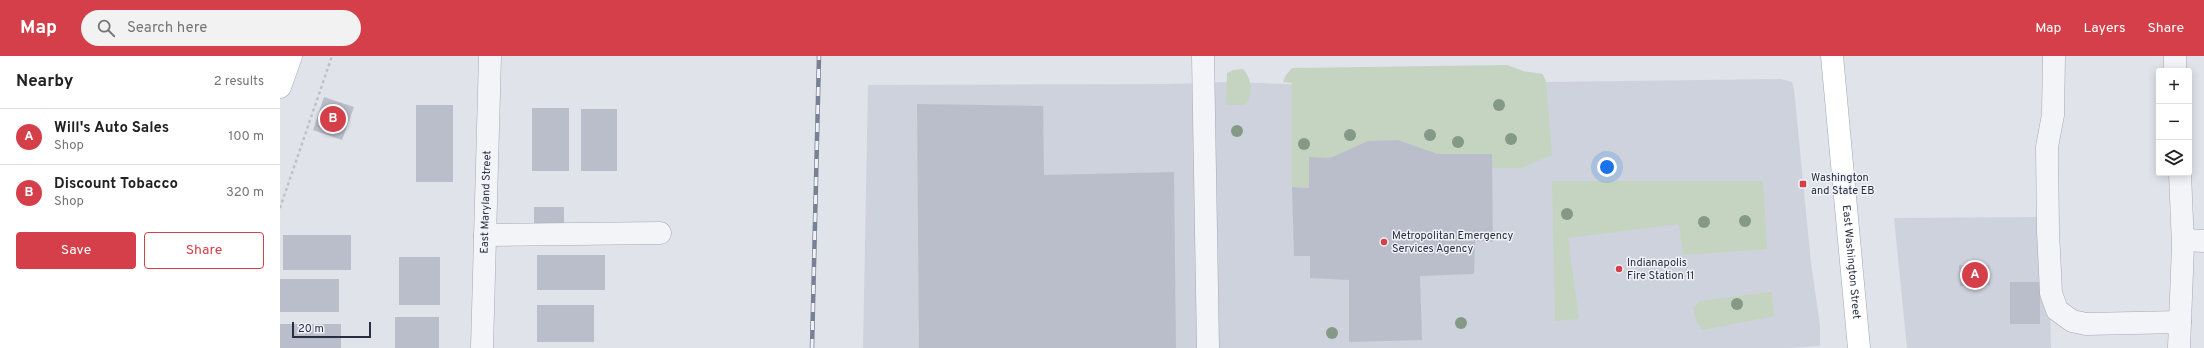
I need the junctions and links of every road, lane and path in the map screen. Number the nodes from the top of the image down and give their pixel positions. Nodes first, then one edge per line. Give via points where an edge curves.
1 (291, 56) edge
2 (332, 56) edge
3 (490, 56) edge
4 (1202, 56) edge
5 (1832, 56) edge
6 (2054, 56) edge
7 (2175, 56) edge
8 (2176, 68) edge
9 (280, 87) edge
10 (2181, 176) edge
11 (280, 208) edge
12 (660, 233) dead end
13 (485, 235) junction
14 (2194, 241) edge
15 (2180, 322) junction
16 (482, 348) edge
17 (1208, 348) edge
18 (1860, 348) edge
19 (2179, 348) edge

1 - 9 main road
2 - 11 path
3 - 13 street, East Maryland Street
4 - 17 street
5 - 18 main road, East Washington Street
6 - 15 street via 2053,115 2047,147 2051,293 2057,310 2072,321 2086,324
7 - 8 street
10 - 14 street
12 - 13 street
13 - 16 street, East Maryland Street
14 - 15 street
15 - 19 street

